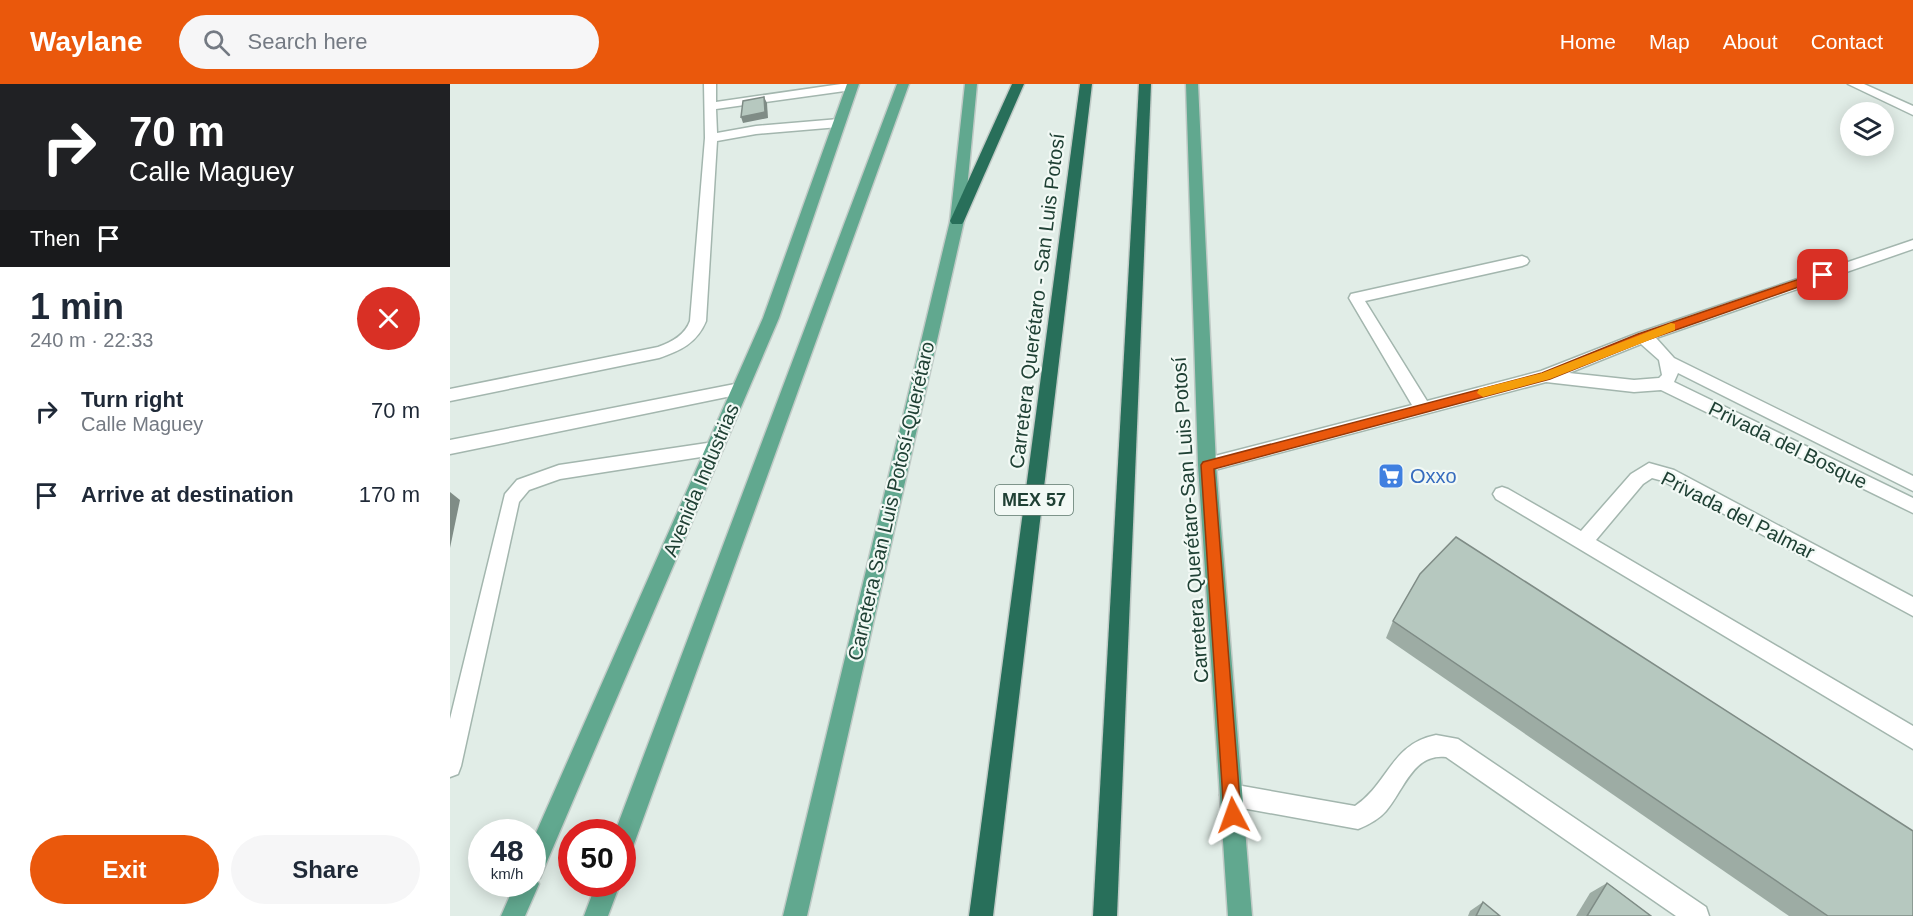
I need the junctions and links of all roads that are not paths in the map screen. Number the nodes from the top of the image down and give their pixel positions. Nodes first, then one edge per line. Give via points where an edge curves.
1 (711, 84) edge
2 (903, 84) edge
3 (971, 84) edge
4 (1018, 84) edge
5 (1086, 84) edge
6 (1145, 84) edge
7 (1151, 84) edge
8 (1192, 84) edge
9 (1854, 84) edge
10 (852, 85) edge
11 (710, 106) junction
12 (1913, 111) edge
13 (1144, 113) junction
14 (839, 123) junction
15 (711, 138) junction
16 (957, 221) junction
17 (1913, 244) edge
18 (1522, 261) dead end
19 (1643, 337) junction
20 (1671, 363) junction
21 (1545, 376) junction
22 (1663, 384) junction
23 (740, 389) junction
24 (450, 395) edge
25 (1423, 409) junction
26 (450, 447) edge
27 (714, 450) junction
28 (1207, 465) junction
29 (1913, 484) edge
30 (1502, 494) dead end
31 (1913, 506) edge
32 (1583, 542) junction
33 (1913, 607) edge
34 (1913, 738) edge
35 (450, 766) edge
36 (1231, 795) junction
37 (631, 819) edge
38 (546, 838) edge
39 (521, 897) edge
40 (603, 897) edge
41 (513, 916) edge
42 (596, 916) edge
43 (795, 916) edge
44 (981, 916) edge
45 (1105, 916) edge
46 (1240, 916) edge
47 (1697, 916) edge

1 - 11 street
2 - 37 main road
3 - 16 main road, Carretera San Luis Potosí-Querétaro
4 - 16 highway
5 - 44 highway, Carretera Querétaro - San Luis Potosí / MEX 57
6 - 13 highway
7 - 13 highway
8 - 28 main road, Carretera Querétaro-San Luis Potosí
9 - 12 street
10 - 11 street
10 - 14 main road, Avenida Industrias
11 - 15 street
13 - 45 highway
14 - 15 street
14 - 23 main road, Avenida Industrias via 771,318
15 - 24 street via 698,321 690,336 659,352
16 - 43 main road, Carretera San Luis Potosí-Querétaro
17 - 19 street
18 - 25 street via 1356,298
19 - 20 street, Privada del Bosque
19 - 21 street
20 - 22 street via 1670,376
20 - 29 street, Privada del Bosque
21 - 22 street, Privada del Bosque via 1634,386
21 - 25 street
22 - 31 street, Privada del Bosque
23 - 26 street
23 - 27 main road, Avenida Industrias
25 - 28 street
27 - 35 street via 559,472 523,485 511,499
27 - 38 main road, Avenida Industrias
28 - 36 main road, Carretera Querétaro-San Luis Potosí
30 - 32 street
32 - 33 street, Privada del Palmar via 1649,470 1668,475
32 - 34 street
36 - 46 main road, Carretera Querétaro-San Luis Potosí
36 - 47 street via 1358,818 1376,805 1414,753 1429,746 1450,747
39 - 41 main road
40 - 42 main road

